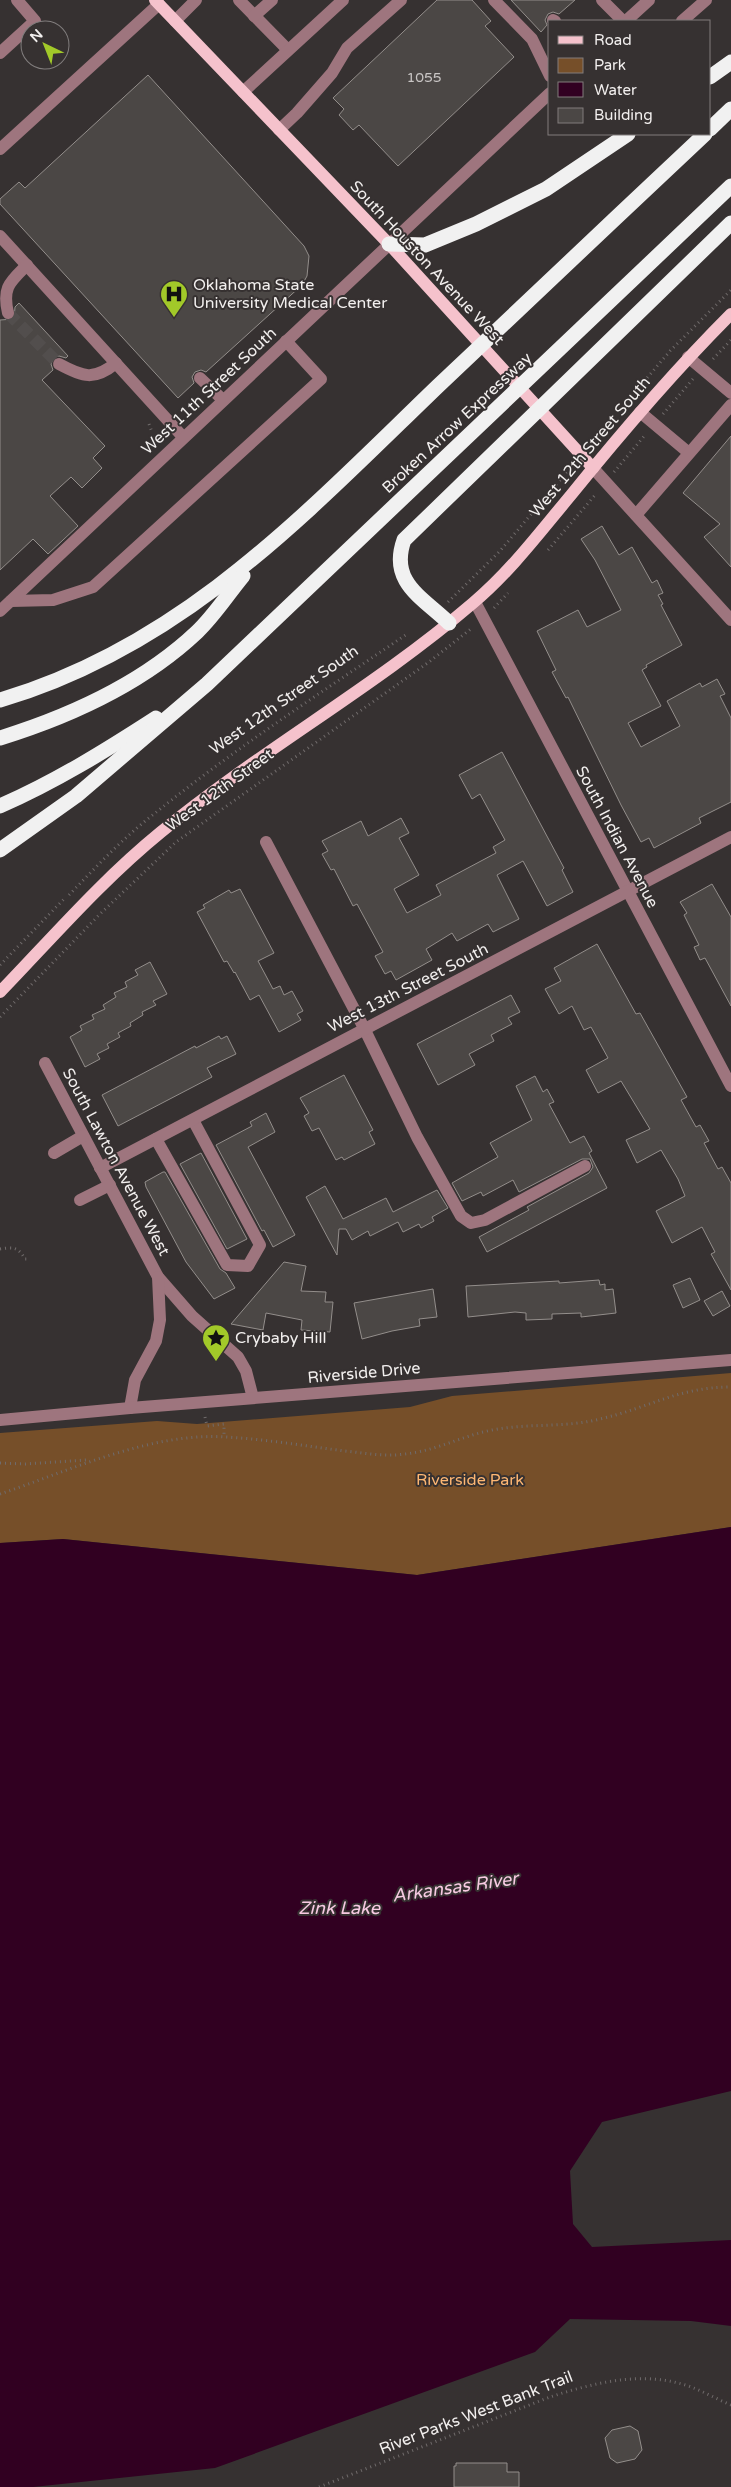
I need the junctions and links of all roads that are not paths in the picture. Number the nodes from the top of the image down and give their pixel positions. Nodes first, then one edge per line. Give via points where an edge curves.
1 (17, 0) edge
2 (196, 0) edge
3 (239, 0) edge
4 (272, 0) edge
5 (343, 0) edge
6 (401, 0) edge
7 (494, 0) edge
8 (602, 0) edge
9 (649, 0) edge
10 (706, 0) edge
11 (157, 2) edge
12 (254, 16) junction
13 (623, 20) edge
14 (625, 20) edge
15 (683, 20) edge
16 (174, 21) junction
17 (288, 50) junction
18 (0, 53) edge
19 (731, 62) edge
20 (548, 72) edge
21 (711, 76) edge
22 (244, 92) junction
23 (548, 95) edge
24 (731, 109) edge
25 (711, 128) edge
26 (279, 130) junction
27 (627, 135) edge
28 (704, 135) edge
29 (0, 149) edge
30 (731, 186) edge
31 (731, 223) edge
32 (0, 236) edge
33 (389, 244) junction
34 (27, 265) junction
35 (8, 313) tunnel mouth
36 (731, 314) edge
37 (286, 341) junction
38 (688, 357) junction
39 (116, 363) junction
40 (59, 364) tunnel mouth
41 (200, 378) dead end
42 (731, 393) edge
43 (223, 400) junction
44 (731, 405) edge
45 (640, 412) junction
46 (183, 437) junction
47 (689, 453) junction
48 (593, 468) junction
49 (636, 515) junction
50 (264, 552) junction
51 (10, 601) junction
52 (475, 602) junction
53 (0, 611) edge
54 (731, 619) edge
55 (449, 623) junction
56 (207, 684) junction
57 (0, 700) edge
58 (0, 738) edge
59 (0, 806) edge
60 (731, 837) edge
61 (266, 842) dead end
62 (0, 850) edge
63 (628, 892) junction
64 (0, 992) edge
65 (364, 1028) junction
66 (45, 1063) dead end
67 (731, 1086) edge
68 (193, 1120) junction
69 (84, 1136) junction
70 (156, 1139) junction
71 (54, 1153) dead end
72 (585, 1166) dead end
73 (100, 1168) junction
74 (110, 1185) junction
75 (80, 1200) dead end
76 (158, 1277) junction
77 (731, 1360) edge
78 (253, 1398) junction
79 (130, 1408) junction
80 (0, 1420) edge

1 - 18 street via 35,20
2 - 16 street
3 - 12 street
4 - 12 street
5 - 17 street
6 - 26 street via 348,48 332,73
7 - 20 street via 532,40
8 - 13 street
9 - 14 street
10 - 15 street
11 - 16 main road, South Houston Avenue West
11 - 29 street
12 - 17 street
16 - 22 main road, South Houston Avenue West
17 - 22 street
19 - 21 highway
22 - 26 main road, South Houston Avenue West
23 - 33 street, West 11th Street South
24 - 25 highway
26 - 33 main road, South Houston Avenue West
27 - 33 highway via 546,189 476,224 426,245
28 - 50 highway
30 - 56 highway, Broken Arrow Expressway
31 - 55 highway via 404,540 400,571 406,582
32 - 34 street
33 - 37 street, West 11th Street South
33 - 48 main road, South Houston Avenue West
34 - 35 street via 10,282 4,297
34 - 39 street
36 - 38 main road, West 12th Street South
37 - 43 street, West 11th Street South
37 - 51 street via 321,379 93,587 53,600
38 - 42 street
38 - 45 main road, West 12th Street South
39 - 40 street via 102,374 90,375 77,374
39 - 46 street
41 - 43 street
43 - 46 street, West 11th Street South
44 - 47 street
45 - 47 street
45 - 48 main road, West 12th Street South
46 - 51 street, West 11th Street South
47 - 49 street
48 - 49 street, South Houston Avenue West
48 - 52 main road, West 12th Street South via 544,528
49 - 54 street, South Houston Avenue West
50 - 57 highway via 180,616 111,656 78,672
50 - 58 highway via 197,632 154,665 83,708
51 - 53 street, West 11th Street South
52 - 55 main road, West 12th Street
52 - 63 street, South Indian Avenue
55 - 64 main road, West 12th Street via 159,833 120,868
56 - 59 highway via 86,763
56 - 62 highway via 76,796
60 - 63 street, West 13th Street South
61 - 65 street
63 - 65 street, West 13th Street South
63 - 67 street, South Indian Avenue
65 - 68 street, West 13th Street South
65 - 72 street via 417,1137 461,1216 471,1223 485,1220
66 - 69 street, South Lawton Avenue West
68 - 70 street, West 13th Street South
68 - 70 street via 260,1245 248,1266 227,1266
69 - 71 street
69 - 73 street, South Lawton Avenue West
70 - 73 street, West 13th Street South
73 - 74 street, South Lawton Avenue West
74 - 75 street
74 - 76 street, South Lawton Avenue West
76 - 78 street, South Lawton Avenue West via 192,1316 238,1357 246,1371
76 - 79 street, South Lawton Avenue West via 160,1311 156,1341 135,1380
77 - 78 street, Riverside Drive
78 - 79 street, Riverside Drive
79 - 80 street, Riverside Drive

